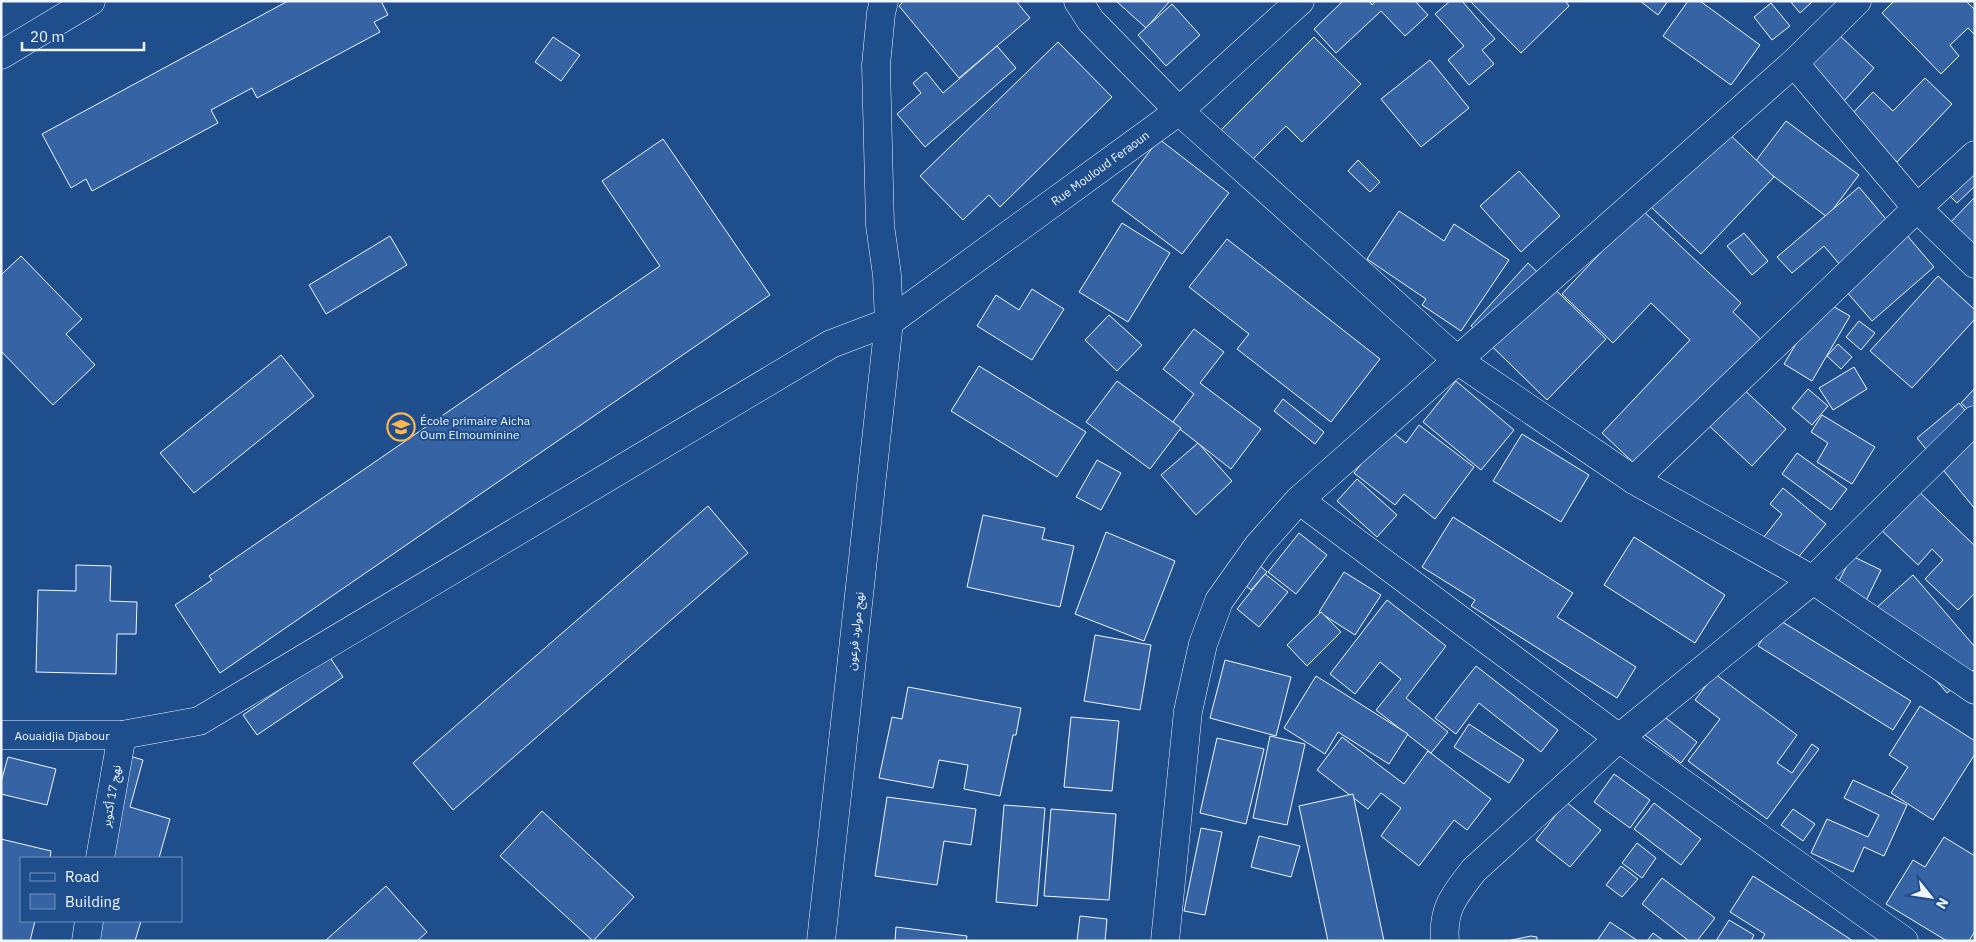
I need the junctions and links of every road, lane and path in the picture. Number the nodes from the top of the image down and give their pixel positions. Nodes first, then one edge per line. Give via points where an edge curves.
1 (91, 1) edge
2 (884, 1) edge
3 (1078, 1) edge
4 (1300, 1) edge
5 (1857, 1) edge
6 (1, 55) edge
7 (1794, 63) junction
8 (1179, 111) junction
9 (1975, 155) edge
10 (1917, 208) junction
11 (1975, 264) edge
12 (889, 322) junction
13 (1457, 360) junction
14 (1975, 420) edge
15 (1634, 480) junction
16 (1300, 500) junction
17 (1813, 580) junction
18 (1975, 690) edge
19 (1, 735) edge
20 (122, 735) junction
21 (1619, 738) junction
22 (100, 857) edge
23 (89, 922) edge
24 (86, 941) edge
25 (820, 941) edge
26 (1165, 941) edge
27 (1445, 941) edge
28 (1904, 941) edge

1 - 6 street
2 - 12 street, نهج مولود فرعون via 876,65 880,225 888,275
3 - 8 street via 1091,21
4 - 8 street, Rue Mouloud Feraoun
5 - 7 street
7 - 10 street
7 - 13 street
8 - 12 street, Rue Mouloud Feraoun
8 - 13 street
9 - 10 street
10 - 11 street
10 - 15 street
12 - 20 street, Rue Mouloud Feraoun via 831,344 200,721
12 - 25 street, نهج مولود فرعون
13 - 15 street
13 - 16 street
14 - 17 street
15 - 17 street
16 - 21 street
16 - 26 street via 1258,546 1219,600 1203,644 1188,711
17 - 18 street
17 - 21 street
19 - 20 street, Aouaidjia Djabour
20 - 22 street, نهج 17 أكتوبر
21 - 27 street via 1474,870 1445,915
21 - 28 street
23 - 24 street

